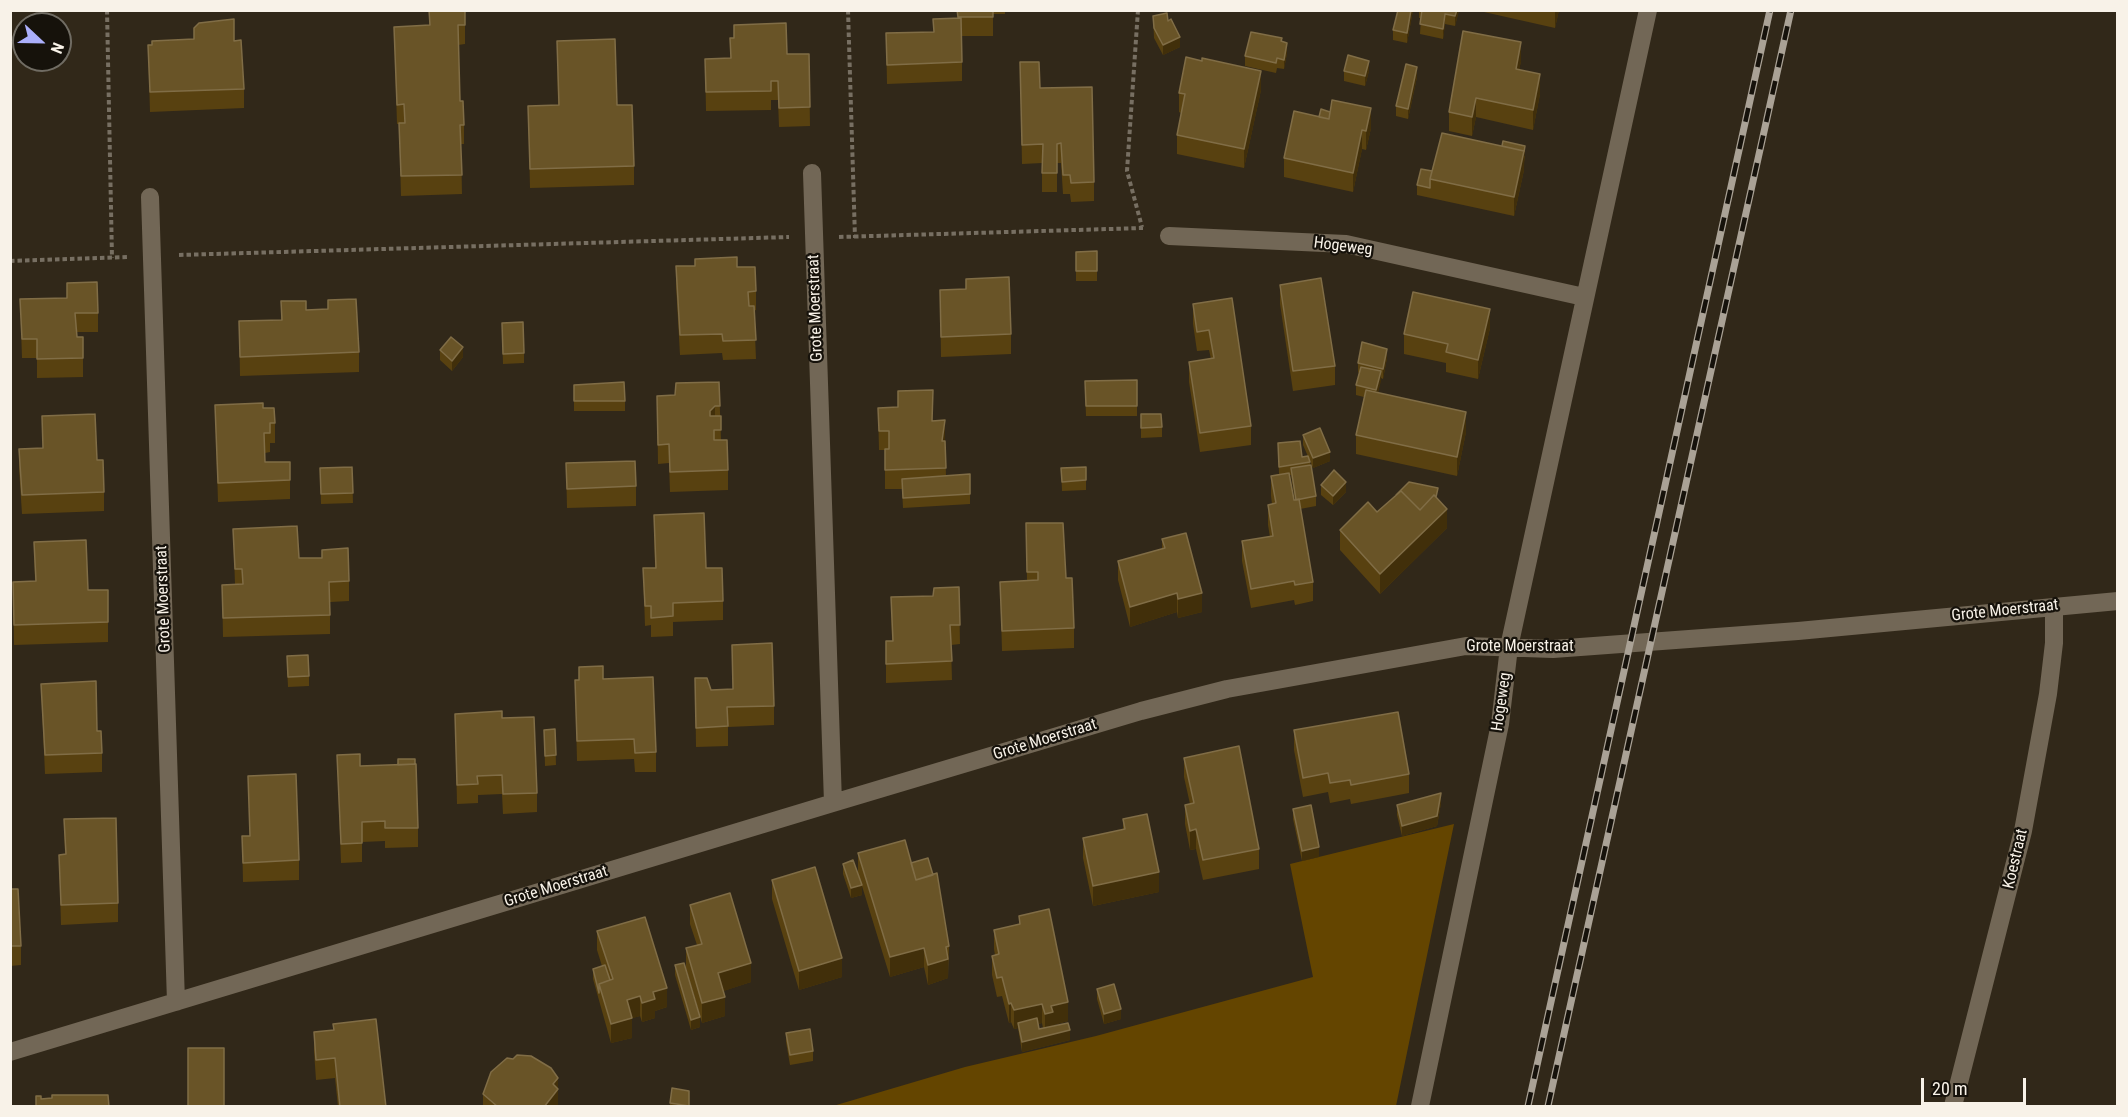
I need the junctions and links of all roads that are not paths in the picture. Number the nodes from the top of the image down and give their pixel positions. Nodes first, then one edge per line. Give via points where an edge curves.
1 (1648, 10) edge
2 (812, 173) dead end
3 (150, 197) dead end
4 (1169, 236) road end
5 (1584, 297) junction
6 (2118, 601) edge
7 (2054, 607) junction
8 (1509, 647) junction
9 (833, 803) junction
10 (177, 1002) junction
11 (10, 1052) edge
12 (1420, 1107) edge
13 (1953, 1107) edge

1 - 5 street, Hogeweg
2 - 9 street, Grote Moerstraat
3 - 10 street, Grote Moerstraat
4 - 5 street, Hogeweg via 1346,244
5 - 8 street, Hogeweg
6 - 7 street, Grote Moerstraat
7 - 8 street, Grote Moerstraat via 1775,633 1552,649
7 - 13 street, Koestraat via 2048,694 2023,831
8 - 9 street, Grote Moerstraat via 1466,646 1227,689
8 - 12 street, Hogeweg via 1500,724
9 - 10 street, Grote Moerstraat
10 - 11 street, Grote Moerstraat

